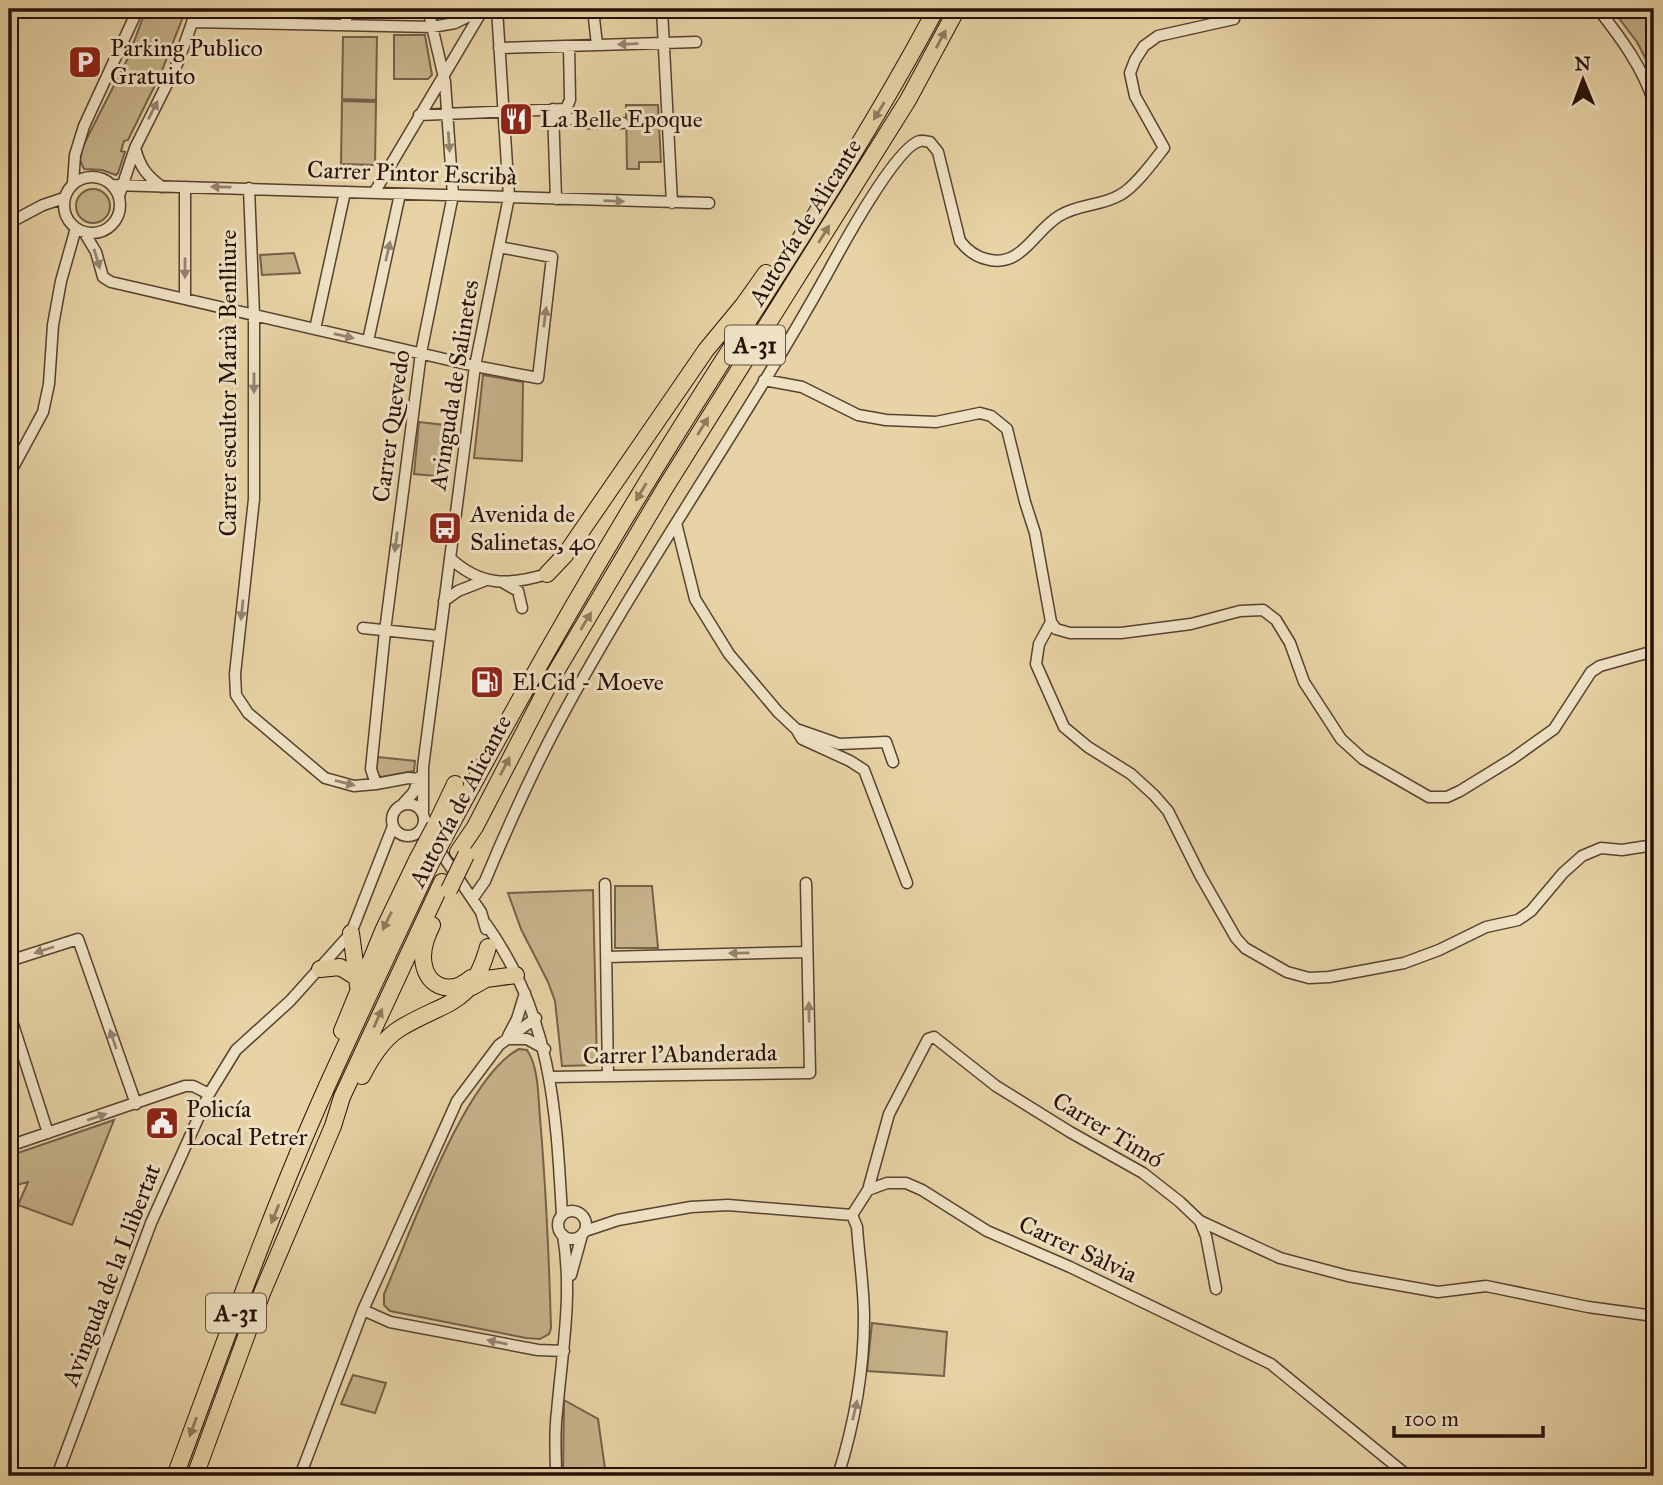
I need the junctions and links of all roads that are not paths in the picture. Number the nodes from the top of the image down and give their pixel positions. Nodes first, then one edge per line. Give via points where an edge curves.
1 (138, 9) edge
2 (197, 9) edge
3 (266, 9) edge
4 (346, 9) edge
5 (428, 9) edge
6 (497, 9) edge
7 (593, 9) edge
8 (662, 9) edge
9 (936, 9) edge
10 (957, 9) edge
11 (1598, 9) edge
12 (482, 10) edge
13 (1234, 19) dead end
14 (192, 22) junction
15 (266, 23) junction
16 (346, 25) junction
17 (432, 27) junction
18 (696, 42) dead end
19 (663, 43) junction
20 (597, 45) junction
21 (569, 46) junction
22 (499, 48) junction
23 (443, 74) junction
24 (1654, 103) edge
25 (503, 111) junction
26 (566, 113) junction
27 (447, 114) junction
28 (553, 114) junction
29 (419, 115) junction
30 (623, 123) dead end
31 (135, 148) junction
32 (74, 183) junction
33 (162, 187) junction
34 (185, 187) junction
35 (249, 188) junction
36 (118, 189) junction
37 (345, 192) junction
38 (374, 193) junction
39 (400, 194) junction
40 (453, 195) junction
41 (509, 197) junction
42 (64, 198) junction
43 (556, 198) junction
44 (672, 203) junction
45 (709, 203) dead end
46 (9, 223) edge
47 (807, 227) junction
48 (80, 230) junction
49 (499, 247) junction
50 (185, 299) junction
51 (254, 315) junction
52 (315, 329) junction
53 (368, 341) junction
54 (421, 353) junction
55 (474, 366) junction
56 (764, 380) junction
57 (9, 475) edge
58 (676, 523) junction
59 (450, 558) junction
60 (547, 574) joint
61 (486, 580) junction
62 (504, 583) junction
63 (444, 601) junction
64 (522, 608) dead end
65 (1051, 622) junction
66 (363, 628) dead end
67 (386, 631) junction
68 (439, 636) junction
69 (1654, 651) edge
70 (796, 729) junction
71 (893, 762) dead end
72 (421, 773) junction
73 (376, 784) junction
74 (455, 784) dead end
75 (402, 805) junction
76 (393, 826) junction
77 (432, 827) junction
78 (411, 835) junction
79 (1654, 845) edge
80 (382, 859) junction
81 (423, 865) junction
82 (806, 883) dead end
83 (907, 883) dead end
84 (605, 884) dead end
85 (445, 886) junction
86 (473, 898) junction
87 (486, 925) junction
88 (351, 933) junction
89 (488, 947) junction
90 (807, 952) junction
91 (606, 957) junction
92 (9, 961) edge
93 (320, 969) junction
94 (480, 970) junction
95 (516, 975) junction
96 (357, 983) junction
97 (470, 989) junction
98 (525, 993) junction
99 (9, 1012) edge
100 (536, 1018) junction
101 (507, 1039) junction
102 (545, 1049) junction
103 (608, 1076) junction
104 (551, 1077) junction
105 (327, 1086) junction
106 (209, 1094) junction
107 (136, 1104) junction
108 (333, 1126) junction
109 (48, 1133) junction
110 (9, 1146) edge
111 (559, 1166) junction
112 (868, 1190) junction
113 (562, 1215) junction
114 (581, 1215) junction
115 (852, 1215) junction
116 (618, 1220) junction
117 (1200, 1221) junction
118 (583, 1233) junction
119 (563, 1235) junction
120 (569, 1284) junction
121 (1216, 1289) dead end
122 (363, 1310) junction
123 (1654, 1316) edge
124 (564, 1351) junction
125 (57, 1476) edge
126 (175, 1476) edge
127 (195, 1476) edge
128 (300, 1476) edge
129 (556, 1476) edge
130 (838, 1476) edge
131 (1408, 1476) edge

1 - 32 street via 83,126
2 - 14 street
3 - 15 street
4 - 16 street
5 - 17 street, Carrer Quevedo
6 - 22 street, Avinguda de Salinetes
7 - 20 street
8 - 19 street
9 -> 47 highway, Autovía de Alicante / A-31 via 894,88
85 -> 10 highway, Autovía de Alicante / A-31 via 558,668 908,100
11 - 24 street via 1622,39
12 - 17 street via 456,23
12 - 23 street
13 - 56 street via 1158,36 1144,46 1130,73 1135,96 1164,148 1120,196 1059,216 1013,259 991,261 968,251 960,241 938,152 930,142 920,140 913,145 867,202
14 - 15 street
31 -> 14 street via 178,62
15 - 16 street
16 - 17 street
17 - 23 street, Carrer Quevedo
18 - 19 street
19 -> 20 street
19 - 44 street
20 - 21 street
21 - 22 street
21 - 26 street
22 - 25 street, Avinguda de Salinetes
23 - 27 street, Carrer Quevedo
23 - 29 street
25 - 27 street
25 - 28 street
25 - 41 street, Avinguda de Salinetes
26 - 28 street
26 - 30 street via 584,123
27 - 29 street
27 -> 40 street, Carrer Quevedo
28 - 43 street
29 - 38 street
31 - 33 street via 145,174
31 - 36 street
32 - 36 street via 93,177
32 - 42 street
33 - 34 street, Carrer Pintor Escribà
33 - 36 street, Carrer Pintor Escribà
35 -> 34 street, Carrer Pintor Escribà
34 -> 50 street
35 - 37 street, Carrer Pintor Escribà
35 - 51 street, Carrer escultor Marià Benlliure
36 - 48 street via 121,206 113,225 95,233
37 - 38 street, Carrer Pintor Escribà
37 - 52 street
38 - 39 street, Carrer Pintor Escribà
39 - 40 street, Carrer Pintor Escribà
53 -> 39 street
40 - 41 street, Carrer Pintor Escribà
40 - 54 street, Carrer Quevedo
41 - 43 street, Carrer Pintor Escribà
41 - 49 street, Avinguda de Salinetes
42 - 46 street
42 - 48 street via 68,220
43 -> 44 street, Carrer Pintor Escribà
44 - 45 street, Carrer Pintor Escribà
47 - 60 highway via 788,242 706,350 565,555
47 -> 77 highway, Autovía de Alicante / A-31 via 552,642
48 -> 50 street via 96,252 103,277
48 - 57 street via 61,281 43,412
49 - 55 street, Avinguda de Salinetes
55 -> 49 street via 538,378 552,257
50 - 51 street
51 - 52 street
51 -> 73 street, Carrer escultor Marià Benlliure via 254,499 236,695 248,713 325,778 354,786
52 -> 53 street
53 - 54 street
54 - 55 street
54 -> 67 street, Carrer Quevedo
55 - 59 street, Avinguda de Salinetes
56 - 58 street
56 - 65 street via 802,387 858,415 886,421 936,422 980,413 992,416 1007,429 1035,533
58 - 70 street via 695,599 704,615 729,654
58 - 86 street via 551,737
59 - 61 street
59 - 63 street, Avinguda de Salinetes
60 - 62 street
61 - 62 street
61 - 63 street
62 - 64 street via 518,591
63 - 68 street, Avinguda de Salinetes
65 - 69 street via 1070,634 1121,633 1263,610 1276,620 1290,643 1304,682 1341,739 1363,759 1429,797 1460,791 1554,729 1591,672 1600,666
65 - 79 street via 1036,664 1064,727 1154,795 1168,811 1236,938 1287,972 1329,977 1439,950 1486,927 1518,920 1582,856 1601,848
66 - 67 street
67 - 68 street
67 - 73 street, Carrer Quevedo via 371,769
68 - 72 street, Avinguda de Salinetes
70 - 71 street via 839,744 886,742
70 - 83 street via 802,739 863,771
72 - 73 street, Carrer escultor Marià Benlliure
72 - 75 street, Avinguda de Salinetes
72 - 77 street, Avinguda de Salinetes
74 - 77 highway
75 - 76 street, Avinguda de Salinetes via 394,811
75 - 77 street via 421,809
76 - 78 street via 399,833
76 - 80 street, Avinguda de la Llibertat
77 - 78 street
77 - 78 street, Avinguda de la Llibertat
77 - 81 highway, Autovía de Alicante / A-31, bridge
77 - 86 street
78 - 80 street, Avinguda de la Llibertat via 397,842
80 - 88 street, Avinguda de la Llibertat
81 -> 96 highway
81 - 105 highway, Autovía de Alicante / A-31
82 - 90 street
84 - 91 street
85 - 94 highway via 425,941 426,971 439,986 450,988
108 -> 85 highway, Autovía de Alicante / A-31 via 342,1097
86 - 87 street
87 - 89 street
87 - 95 street
88 - 93 street, Avinguda de la Llibertat
88 - 96 highway
89 - 94 highway
89 - 95 street
90 -> 91 street
103 -> 90 street, Carrer l'Abanderada via 810,1073
91 - 103 street
107 -> 92 street via 78,939
93 - 96 highway via 340,967
93 - 106 street, Avinguda de la Llibertat via 236,1050
94 - 97 highway
95 - 97 highway via 486,979
95 - 98 street
96 - 105 highway via 330,1062
97 - 108 highway via 386,1040
98 - 100 street
98 - 101 street
99 - 109 street
100 - 101 street
100 - 102 street
101 - 102 street via 527,1039
101 - 122 street via 457,1101
102 - 104 street
103 - 104 street, Carrer l'Abanderada
104 - 111 street
105 -> 126 highway, Autovía de Alicante / A-31
106 - 107 street via 185,1086
106 - 125 street, Avinguda de la Llibertat via 151,1223
109 -> 107 street
108 - 127 highway, Autovía de Alicante / A-31 via 262,1293
109 - 110 street
111 - 113 street
111 - 114 street via 568,1197
112 - 115 street
112 - 117 street, Carrer Timó via 889,1114 928,1039 934,1037 996,1086 1143,1173
112 - 131 street, Carrer Sàlvia via 906,1183 987,1231 1271,1364
113 - 114 street
113 - 119 street via 559,1229
114 - 116 street
114 - 118 street
115 - 116 street via 728,1205
130 -> 115 street via 858,1398 863,1351 857,1227
116 - 118 street
117 - 121 street
117 - 123 street via 1280,1258 1348,1276 1438,1292 1486,1286
118 - 119 street via 569,1238
118 - 120 street
119 - 120 street
120 - 124 street
124 -> 122 street via 390,1322
122 - 128 street
124 - 129 street via 556,1415

